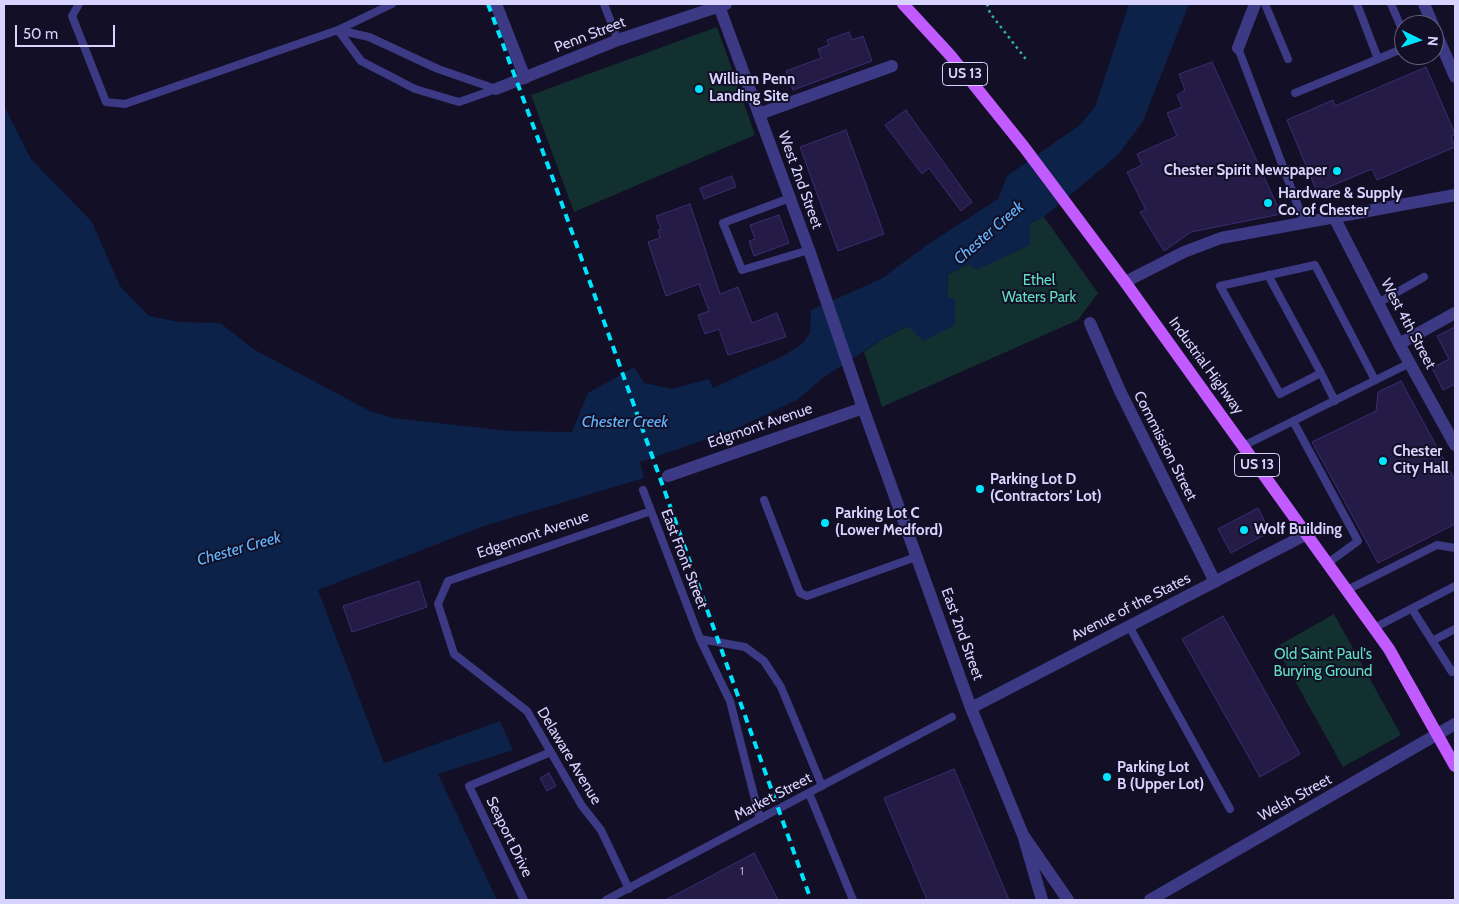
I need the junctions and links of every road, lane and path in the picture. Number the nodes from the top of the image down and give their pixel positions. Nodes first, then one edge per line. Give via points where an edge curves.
1 (79, 4) edge
2 (392, 4) edge
3 (496, 4) edge
4 (604, 4) edge
5 (903, 4) edge
6 (987, 4) edge
7 (1255, 4) edge
8 (1265, 4) edge
9 (1357, 4) edge
10 (721, 5) edge
11 (338, 30) junction
12 (618, 40) junction
13 (1238, 48) joint
14 (1394, 52) edge
15 (1444, 57) edge
16 (1378, 59) junction
17 (1288, 60) dead end
18 (1028, 62) dead end
19 (892, 66) dead end
20 (1455, 77) edge
21 (525, 78) junction
22 (496, 89) junction
23 (1295, 93) dead end
24 (759, 114) junction
25 (1455, 194) edge
26 (790, 198) junction
27 (1334, 217) junction
28 (1304, 222) junction
29 (809, 250) junction
30 (1268, 275) junction
31 (1424, 277) dead end
32 (1125, 282) junction
33 (1378, 303) junction
34 (1455, 313) edge
35 (1090, 323) dead end
36 (1399, 344) junction
37 (1410, 363) junction
38 (849, 368) joint
39 (1321, 373) junction
40 (1376, 380) junction
41 (1334, 401) junction
42 (863, 408) junction
43 (1293, 421) junction
44 (1455, 445) edge
45 (1243, 446) junction
46 (668, 476) dead end
47 (643, 490) dead end
48 (764, 500) dead end
49 (651, 511) junction
50 (1307, 534) junction
51 (1455, 548) edge
52 (916, 557) junction
53 (1328, 563) junction
54 (1215, 582) junction
55 (1455, 586) edge
56 (1347, 590) junction
57 (438, 604) joint
58 (1412, 608) junction
59 (1129, 626) junction
60 (1374, 628) junction
61 (1455, 629) edge
62 (700, 639) junction
63 (1432, 641) junction
64 (1455, 670) edge
65 (971, 708) junction
66 (952, 717) dead end
67 (1455, 724) edge
68 (1438, 734) junction
69 (551, 752) junction
70 (1455, 766) edge
71 (822, 786) junction
72 (809, 793) junction
73 (1230, 809) dead end
74 (760, 819) junction
75 (1023, 835) junction
76 (629, 889) junction
77 (524, 900) edge
78 (606, 900) edge
79 (853, 900) edge
80 (1042, 900) edge
81 (1068, 900) edge
82 (1150, 900) edge

1 - 11 lane via 72,16 106,102 125,104
2 - 11 lane
3 - 21 street
4 - 12 lane
5 - 32 main road, Industrial Highway / US 13 via 950,55 1024,147
6 - 18 path via 990,13
7 - 13 street
8 - 17 lane
9 - 16 lane
10 - 12 street, Penn Street
10 - 24 street, West 2nd Street
11 - 22 lane via 369,37 438,69
11 - 22 lane via 361,61 415,89 458,102
12 - 21 street, Penn Street
13 - 28 lane
14 - 16 lane
15 - 20 street
16 - 23 lane
19 - 24 street
21 - 22 street, Penn Street
24 - 26 street, West 2nd Street
25 - 27 street
26 - 29 street, West 2nd Street
26 - 29 lane via 723,223 742,270
27 - 28 street
27 - 33 street, West 4th Street
28 - 32 street via 1221,238 1184,252
29 - 38 street, West 2nd Street
30 - 39 lane
30 - 39 lane via 1220,286 1280,394
30 - 40 lane via 1315,265
31 - 33 lane
32 - 45 main road, Industrial Highway / US 13
33 - 36 street, West 4th Street
34 - 36 street
35 - 54 street, Commission Street via 1120,391
36 - 37 street, West 4th Street
37 - 40 lane
37 - 44 street, West 4th Street
38 - 42 street, East 2nd Street
39 - 41 lane
40 - 41 lane
41 - 43 lane
42 - 46 street, Edgmont Avenue
42 - 52 street, East 2nd Street
43 - 45 lane
43 - 53 lane via 1358,541
45 - 50 main road, Industrial Highway / US 13
47 - 49 lane, East Front Street
48 - 52 lane via 800,594 807,596
49 - 57 lane, Edgemont Avenue via 448,581
49 - 62 lane, East Front Street
50 - 53 main road, Industrial Highway / US 13
50 - 54 street, Avenue of the States
51 - 56 lane via 1437,545
52 - 65 street, East 2nd Street
53 - 56 main road, Industrial Highway / US 13
54 - 59 street, Avenue of the States
55 - 58 lane
56 - 60 main road, Industrial Highway / US 13
57 - 69 lane, Delaware Avenue via 454,654 527,711
58 - 60 lane
58 - 63 lane
59 - 65 street, Avenue of the States
59 - 73 lane
60 - 68 main road, Industrial Highway / US 13
61 - 63 lane
62 - 71 lane via 745,647 764,661 781,687
62 - 74 lane, East Front Street via 730,701
63 - 64 lane via 1452,672
65 - 75 street, East 2nd Street
66 - 71 lane, Market Street
67 - 68 street, Welsh Street
68 - 70 main road, Industrial Highway / US 13
68 - 82 street, Welsh Street
69 - 76 lane, Delaware Avenue via 582,806 601,830
69 - 77 lane, Seaport Drive via 469,786
71 - 72 lane, Market Street
72 - 74 lane, Market Street
72 - 79 lane
74 - 76 lane, Market Street
75 - 80 street
75 - 81 street, East 2nd Street
76 - 78 lane, Market Street

